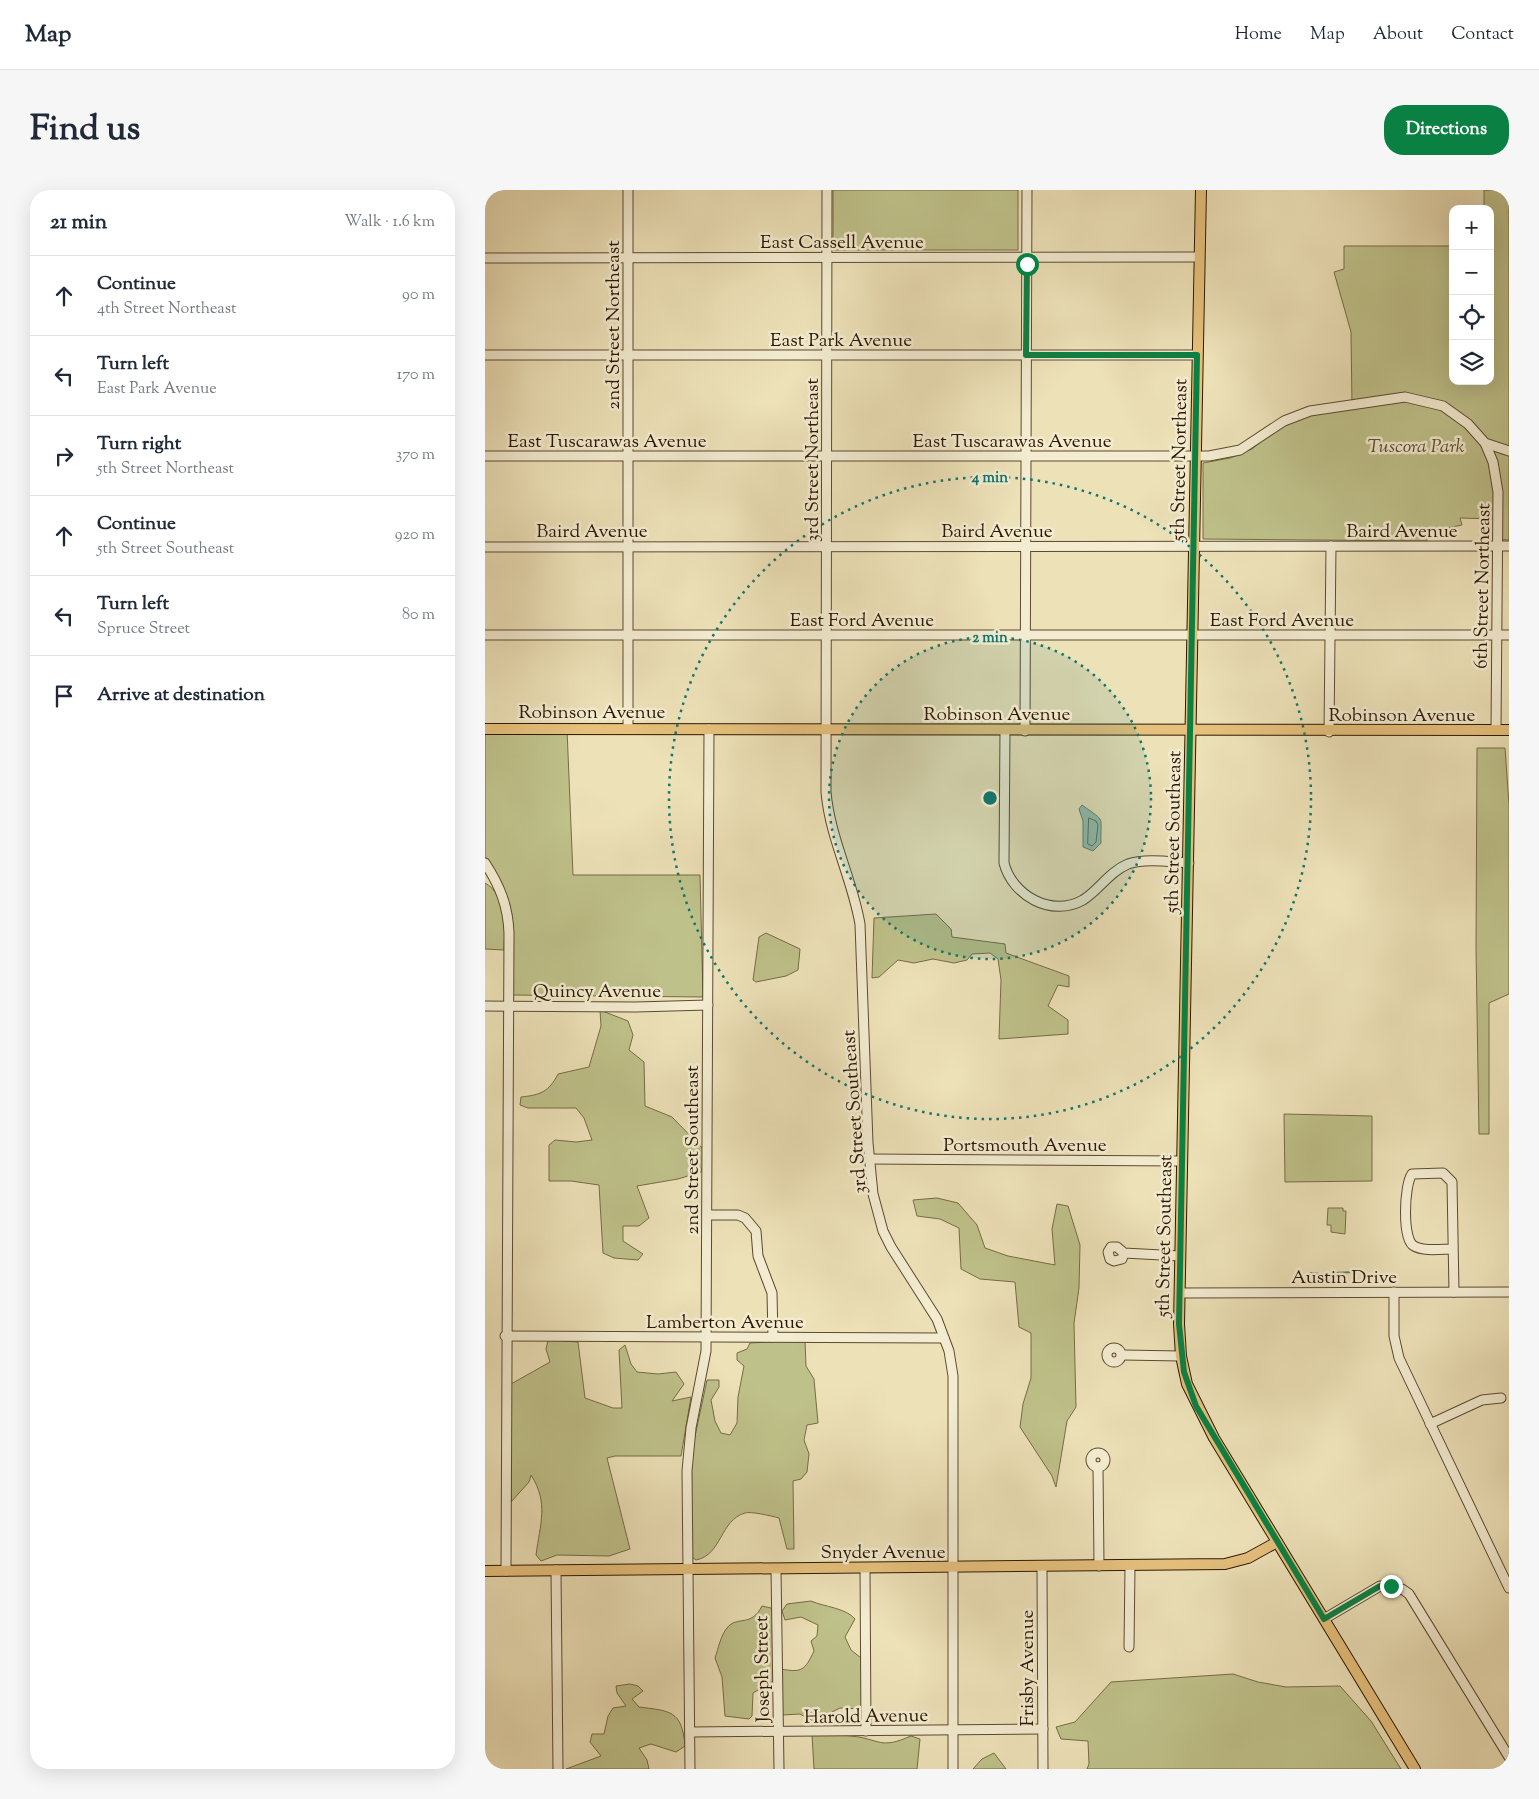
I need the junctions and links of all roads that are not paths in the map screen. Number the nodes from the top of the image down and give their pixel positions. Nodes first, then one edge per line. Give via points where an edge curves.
1 (628, 190) edge
2 (827, 190) edge
3 (1027, 190) edge
4 (1201, 190) edge
5 (1027, 257) junction
6 (1199, 257) junction
7 (485, 258) edge
8 (628, 258) junction
9 (827, 258) junction
10 (485, 355) edge
11 (629, 355) junction
12 (827, 355) junction
13 (1026, 355) junction
14 (1197, 355) junction
15 (1485, 443) junction
16 (1509, 451) edge
17 (485, 456) edge
18 (628, 456) junction
19 (827, 456) junction
20 (1026, 456) junction
21 (1195, 456) junction
22 (827, 546) junction
23 (1025, 546) junction
24 (1194, 546) junction
25 (1331, 546) junction
26 (1498, 546) junction
27 (1509, 546) edge
28 (485, 547) edge
29 (628, 547) junction
30 (485, 635) edge
31 (628, 635) junction
32 (827, 635) junction
33 (1027, 635) junction
34 (1192, 635) junction
35 (1330, 635) junction
36 (1497, 635) junction
37 (1509, 635) edge
38 (485, 729) edge
39 (628, 729) junction
40 (709, 729) junction
41 (827, 730) junction
42 (1005, 730) junction
43 (1025, 730) junction
44 (1496, 730) junction
45 (1509, 730) edge
46 (1191, 731) junction
47 (1329, 732) junction
48 (485, 863) edge
49 (1189, 863) junction
50 (708, 1005) junction
51 (485, 1006) edge
52 (509, 1007) junction
53 (869, 1159) junction
54 (1182, 1161) junction
55 (707, 1215) junction
56 (1453, 1249) junction
57 (1124, 1253) dead end
58 (1180, 1256) junction
59 (1394, 1292) junction
60 (1454, 1292) junction
61 (1509, 1292) edge
62 (1180, 1293) junction
63 (505, 1336) junction
64 (706, 1337) junction
65 (773, 1338) junction
66 (945, 1338) junction
67 (1123, 1355) dead end
68 (1181, 1356) junction
69 (1501, 1398) dead end
70 (1430, 1424) junction
71 (1099, 1467) dead end
72 (1277, 1542) junction
73 (1099, 1566) junction
74 (1129, 1566) junction
75 (1042, 1567) junction
76 (865, 1568) junction
77 (953, 1568) junction
78 (687, 1569) junction
79 (776, 1569) junction
80 (555, 1570) junction
81 (485, 1571) edge
82 (506, 1571) junction
83 (1509, 1588) edge
84 (1324, 1619) junction
85 (1129, 1647) dead end
86 (1043, 1729) junction
87 (954, 1730) junction
88 (866, 1731) junction
89 (690, 1732) junction
90 (778, 1732) junction
91 (1509, 1757) edge
92 (558, 1769) edge
93 (690, 1769) edge
94 (779, 1769) edge
95 (953, 1769) edge
96 (1043, 1769) edge
97 (1415, 1769) edge

1 - 8 street, 2nd Street Northeast
2 - 9 street, 3rd Street Northeast
3 - 5 street
4 - 6 main road, 5th Street Northeast
5 - 6 street, East Cassell Avenue
5 - 9 street, East Cassell Avenue
5 - 13 street
6 - 14 main road, 5th Street Northeast
7 - 8 street, East Cassell Avenue
8 - 9 street, East Cassell Avenue
8 - 11 street, 2nd Street Northeast
9 - 12 street, 3rd Street Northeast
10 - 11 street, East Park Avenue
11 - 12 street, East Park Avenue
11 - 18 street, 2nd Street Northeast
12 - 13 street, East Park Avenue
12 - 19 street, 3rd Street Northeast
13 - 14 street, East Park Avenue
13 - 20 street
14 - 21 main road, 5th Street Northeast
15 - 16 street, East Tuscarawas Avenue
15 - 21 street, East Tuscarawas Avenue via 1468,424 1443,406 1405,397 1310,411 1284,421 1240,450 1223,455
15 - 26 street, 6th Street Northeast via 1498,492
17 - 18 street, East Tuscarawas Avenue
18 - 19 street, East Tuscarawas Avenue
18 - 29 street, 2nd Street Northeast
19 - 20 street, East Tuscarawas Avenue
19 - 22 street, 3rd Street Northeast
20 - 21 street, East Tuscarawas Avenue
20 - 23 street
21 - 24 main road, 5th Street Northeast
22 - 23 street, Baird Avenue
22 - 29 street, Baird Avenue
22 - 32 street, 3rd Street Northeast
23 - 24 street, Baird Avenue
23 - 33 street
24 - 25 street, Baird Avenue
24 - 34 main road, 5th Street Northeast
25 - 26 street, Baird Avenue
25 - 35 street
26 - 27 street, Baird Avenue
26 - 36 street, 6th Street Northeast
28 - 29 street, Baird Avenue
29 - 31 street, 2nd Street Northeast
30 - 31 street, East Ford Avenue
31 - 32 street, East Ford Avenue
31 - 39 street, 2nd Street Northeast
32 - 33 street, East Ford Avenue
32 - 41 street, 3rd Street Northeast
33 - 34 street, East Ford Avenue
33 - 43 street
34 - 35 street, East Ford Avenue
34 - 46 main road, 5th Street Northeast
35 - 36 street, East Ford Avenue
35 - 47 street
36 - 37 street, East Ford Avenue
36 - 44 street, 6th Street Northeast
38 - 39 main road, Robinson Avenue
39 - 40 main road, Robinson Avenue
40 - 41 main road, Robinson Avenue
40 - 50 street, 2nd Street Southeast
41 - 42 main road, Robinson Avenue
41 - 53 street, 3rd Street Southeast via 829,819 860,924
42 - 43 main road, Robinson Avenue
42 - 49 street via 1004,863 1007,874 1022,893 1043,904 1063,906 1083,900 1112,873 1131,863
43 - 46 main road, Robinson Avenue
44 - 45 main road, Robinson Avenue
44 - 47 main road, Robinson Avenue
46 - 47 main road, Robinson Avenue
46 - 49 main road, 5th Street Southeast
48 - 52 street via 502,892 507,909
49 - 54 main road, 5th Street Southeast
50 - 52 street, Quincy Avenue
50 - 55 street, 2nd Street Southeast
51 - 52 street, Quincy Avenue
52 - 63 street
53 - 54 street, Portsmouth Avenue
53 - 66 street, 3rd Street Southeast via 873,1194 883,1231 930,1304
54 - 58 main road, 5th Street Southeast
55 - 64 street, 2nd Street Southeast
55 - 65 street via 738,1215 756,1231 758,1256 772,1293
56 - 56 street via 1452,1182 1443,1173 1412,1174 1406,1197 1407,1240 1421,1249
56 - 60 street
57 - 58 street
58 - 62 main road, 5th Street Southeast
59 - 60 street, Austin Drive
59 - 62 street, Austin Drive
59 - 70 street via 1397,1352
60 - 61 street, Austin Drive
62 - 68 main road, 5th Street Southeast
63 - 64 street, Lamberton Avenue
63 - 82 street
64 - 65 street, Lamberton Avenue
64 - 78 street, 2nd Street Southeast via 704,1369 687,1458
65 - 66 street, Lamberton Avenue
66 - 77 street, 3rd Street Southeast via 953,1388
67 - 68 street
68 - 72 main road, 5th Street Southeast via 1196,1406
69 - 70 street via 1483,1400
70 - 83 street
71 - 73 street
72 - 74 main road, Snyder Avenue via 1248,1558 1225,1564
72 - 84 main road, 5th Street Southeast
73 - 74 main road, Snyder Avenue
73 - 75 main road, Snyder Avenue
74 - 85 street
75 - 77 main road, Snyder Avenue
75 - 86 street, Frisby Avenue
76 - 77 main road, Snyder Avenue
76 - 79 main road, Snyder Avenue
76 - 88 street
77 - 87 street, 3rd Street Southeast
78 - 79 main road, Snyder Avenue
78 - 80 main road, Snyder Avenue
78 - 89 street, 2nd Street Southeast
79 - 90 street, Joseph Street
80 - 82 main road, Snyder Avenue
80 - 92 street
81 - 82 main road, Snyder Avenue
84 - 91 street via 1380,1586 1402,1589 1409,1594
84 - 97 main road, 5th Street Southeast
86 - 87 street, Harold Avenue
86 - 96 street, Frisby Avenue
87 - 88 street, Harold Avenue
87 - 95 street, 3rd Street Southeast
88 - 90 street, Harold Avenue
89 - 90 street, Harold Avenue
89 - 93 street, 2nd Street Southeast
90 - 94 street, Joseph Street

